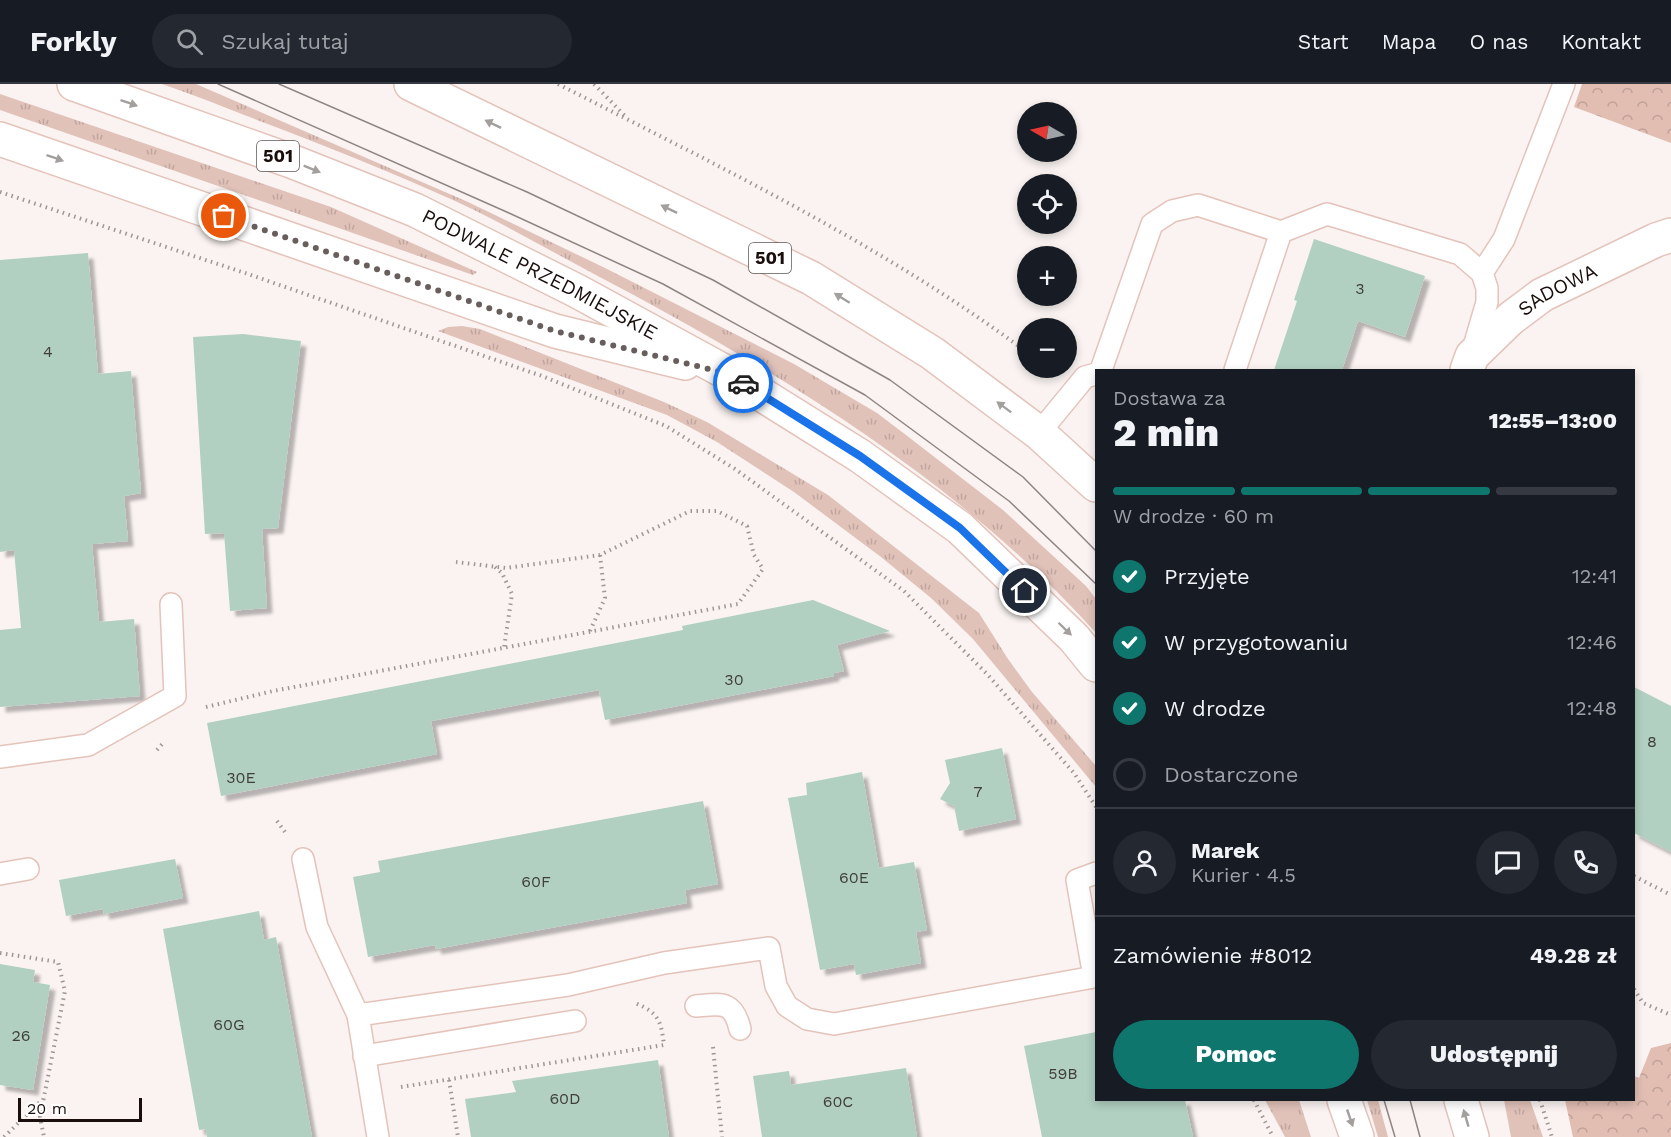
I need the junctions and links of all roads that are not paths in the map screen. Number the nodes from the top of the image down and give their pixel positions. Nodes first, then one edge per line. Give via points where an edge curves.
1 (74, 84) edge
2 (1564, 84) edge
3 (421, 86) edge
4 (0, 139) edge
5 (1281, 232) junction
6 (1671, 235) edge
7 (1482, 273) junction
8 (1469, 363) edge
9 (1101, 369) edge
10 (1235, 369) edge
11 (729, 374) junction
12 (1095, 374) edge
13 (1039, 433) junction
14 (1095, 484) edge
15 (171, 604) dead end
16 (1095, 664) edge
17 (0, 757) edge
18 (303, 859) dead end
19 (28, 869) dead end
20 (0, 874) edge
21 (1087, 877) edge
22 (696, 1006) dead end
23 (358, 1015) junction
24 (575, 1021) dead end
25 (740, 1029) dead end
26 (364, 1056) junction
27 (1344, 1101) edge
28 (1461, 1101) edge
29 (378, 1137) edge
30 (1357, 1137) edge
31 (1472, 1137) edge

1 -> 11 main road, PODWALE PRZEDMIEJSKIE / 501 via 415,210 577,291
2 - 7 lane via 1504,239
13 -> 3 main road, 501 via 932,353 811,278
4 -> 11 main road via 555,331
5 - 7 lane via 1326,214 1460,254
5 - 9 lane via 1198,205 1172,211 1152,224
5 - 10 lane
6 - 8 main road, SADOWA via 1542,295 1510,319
7 - 8 lane via 1487,302
11 -> 16 main road, PODWALE PRZEDMIEJSKIE / 501 via 860,456 960,528 1074,638
12 - 13 lane via 1085,377
13 - 14 main road, 501
15 - 17 lane via 175,696 88,745
18 - 23 lane via 316,927
19 - 20 lane
21 - 23 lane via 1094,977 834,1024 807,1019 787,1006 776,986 769,948 664,963 568,985
22 - 25 lane via 726,1006 736,1014
23 - 26 lane
24 - 26 lane
26 - 29 lane
27 -> 30 main road
31 -> 28 main road

